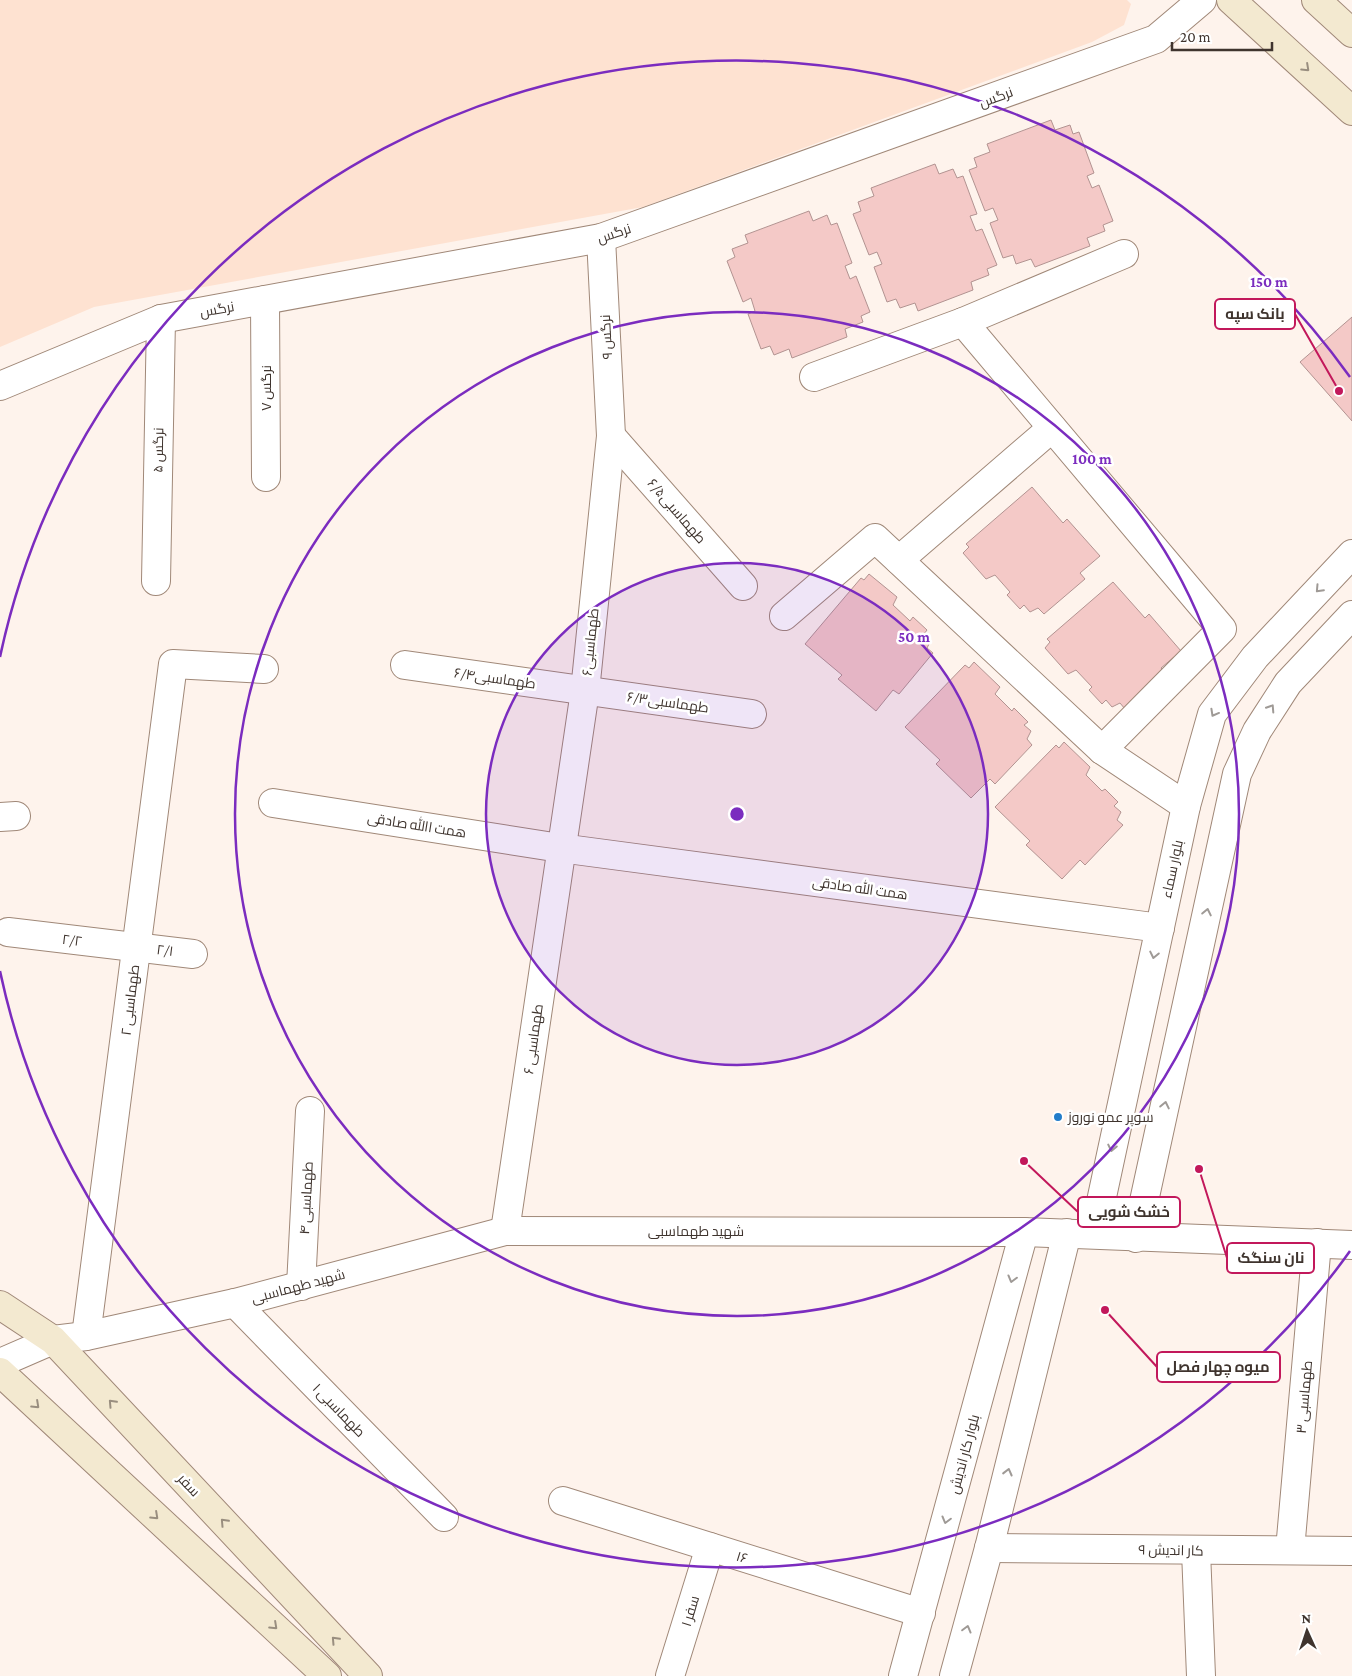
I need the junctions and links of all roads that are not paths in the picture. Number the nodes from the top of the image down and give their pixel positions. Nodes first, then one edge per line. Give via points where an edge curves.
1 (1202, 0) edge
2 (1231, 0) edge
3 (1316, 0) edge
4 (1352, 33) edge
5 (1352, 111) edge
6 (601, 238) junction
7 (1124, 254) dead end
8 (265, 300) junction
9 (161, 319) junction
10 (963, 322) junction
11 (814, 377) dead end
12 (0, 386) edge
13 (1052, 428) junction
14 (611, 436) junction
15 (266, 476) dead end
16 (1352, 554) edge
17 (899, 560) junction
18 (156, 581) dead end
19 (743, 586) dead end
20 (1352, 615) edge
21 (784, 616) dead end
22 (405, 665) dead end
23 (264, 669) dead end
24 (585, 691) junction
25 (752, 714) dead end
26 (1102, 750) junction
27 (273, 803) dead end
28 (1186, 806) junction
29 (560, 848) junction
30 (1160, 928) junction
31 (8, 932) dead end
32 (136, 947) junction
33 (193, 954) dead end
34 (310, 1111) dead end
35 (505, 1230) junction
36 (1024, 1232) junction
37 (1067, 1233) junction
38 (1094, 1234) junction
39 (1136, 1238) junction
40 (1317, 1243) junction
41 (1352, 1245) edge
42 (301, 1286) junction
43 (234, 1303) junction
44 (0, 1305) edge
45 (86, 1336) junction
46 (53, 1340) junction
47 (0, 1363) edge
48 (0, 1372) edge
49 (563, 1501) dead end
50 (444, 1517) dead end
51 (710, 1546) junction
52 (989, 1548) junction
53 (1196, 1550) junction
54 (1290, 1550) junction
55 (1352, 1551) edge
56 (921, 1613) junction
57 (324, 1675) edge
58 (368, 1676) edge
59 (670, 1676) edge
60 (903, 1676) edge
61 (954, 1676) edge
62 (1201, 1676) edge

1 - 6 street, نرگس via 1156,39
2 -> 5 main road
3 - 4 main road
6 - 8 street, نرگس
6 - 14 street, ۹ نرگس
7 - 10 street
8 - 9 street, نرگس
8 - 15 street, ۷ نرگس
9 - 12 street, نرگس
9 - 18 street, ۵ نرگس
10 - 11 street
10 - 13 street
13 - 17 street
13 - 26 street via 1222,629
14 - 19 street, ۶/۵طهماسبی
14 - 24 street, ۶طهماسبی
16 -> 28 street, بلوار سماء via 1255,657 1212,714
17 - 21 street via 875,538
17 - 26 street
39 -> 20 street via 1238,774 1257,731 1288,683
22 - 24 street, ۶/۴طهماسبی
23 - 32 street, ۲ طهماسبی via 173,664
24 - 25 street, ۶/۳طهماسبی
24 - 29 street, ۶طهماسبی
26 - 28 street
27 - 29 street, همت االله صادقی
28 - 30 street, بلوار سماء
29 - 30 street, همت الله صادقی
29 - 35 street, ۶ طهماسبی
30 -> 38 street, بلوار سماء
31 - 32 street, ۲/۲
32 - 33 street, ۲/۱
32 - 45 street, ۲ طهماسبی
34 - 42 street, ۴ طهماسبی
35 - 36 street, شهید طهماسبی
35 - 42 street, شهید طهماسبی
36 - 37 street, شهید طهماسبی
36 -> 56 street, بلوار کار اندیش
37 - 38 street, شهید طهماسبی
52 -> 37 street
38 - 39 street, شهید طهماسبی
39 - 40 street, شهید طهماسبی
40 - 41 street, شهید طهماسبی
40 - 54 street, ۳ طهماسبی
42 - 43 street, شهید طهماسبی
43 - 45 street, شهید طهماسبی
43 - 50 street, ۱ طهماسبی
44 - 46 main road, سفر
45 - 46 street, شهید طهماسبی
46 - 47 street, شهید طهماسبی
58 -> 46 main road, سفر
48 -> 57 main road
49 - 51 street, ۱۶
51 - 56 street, ۱۶
51 - 59 street, ۱ سفر
52 - 53 street, ۹ کار اندیش
61 -> 52 street
53 - 54 street, ۹ کار اندیش
53 - 62 street
54 - 55 street, ۹ کار اندیش
56 - 60 street, بلوار کار اندیش

